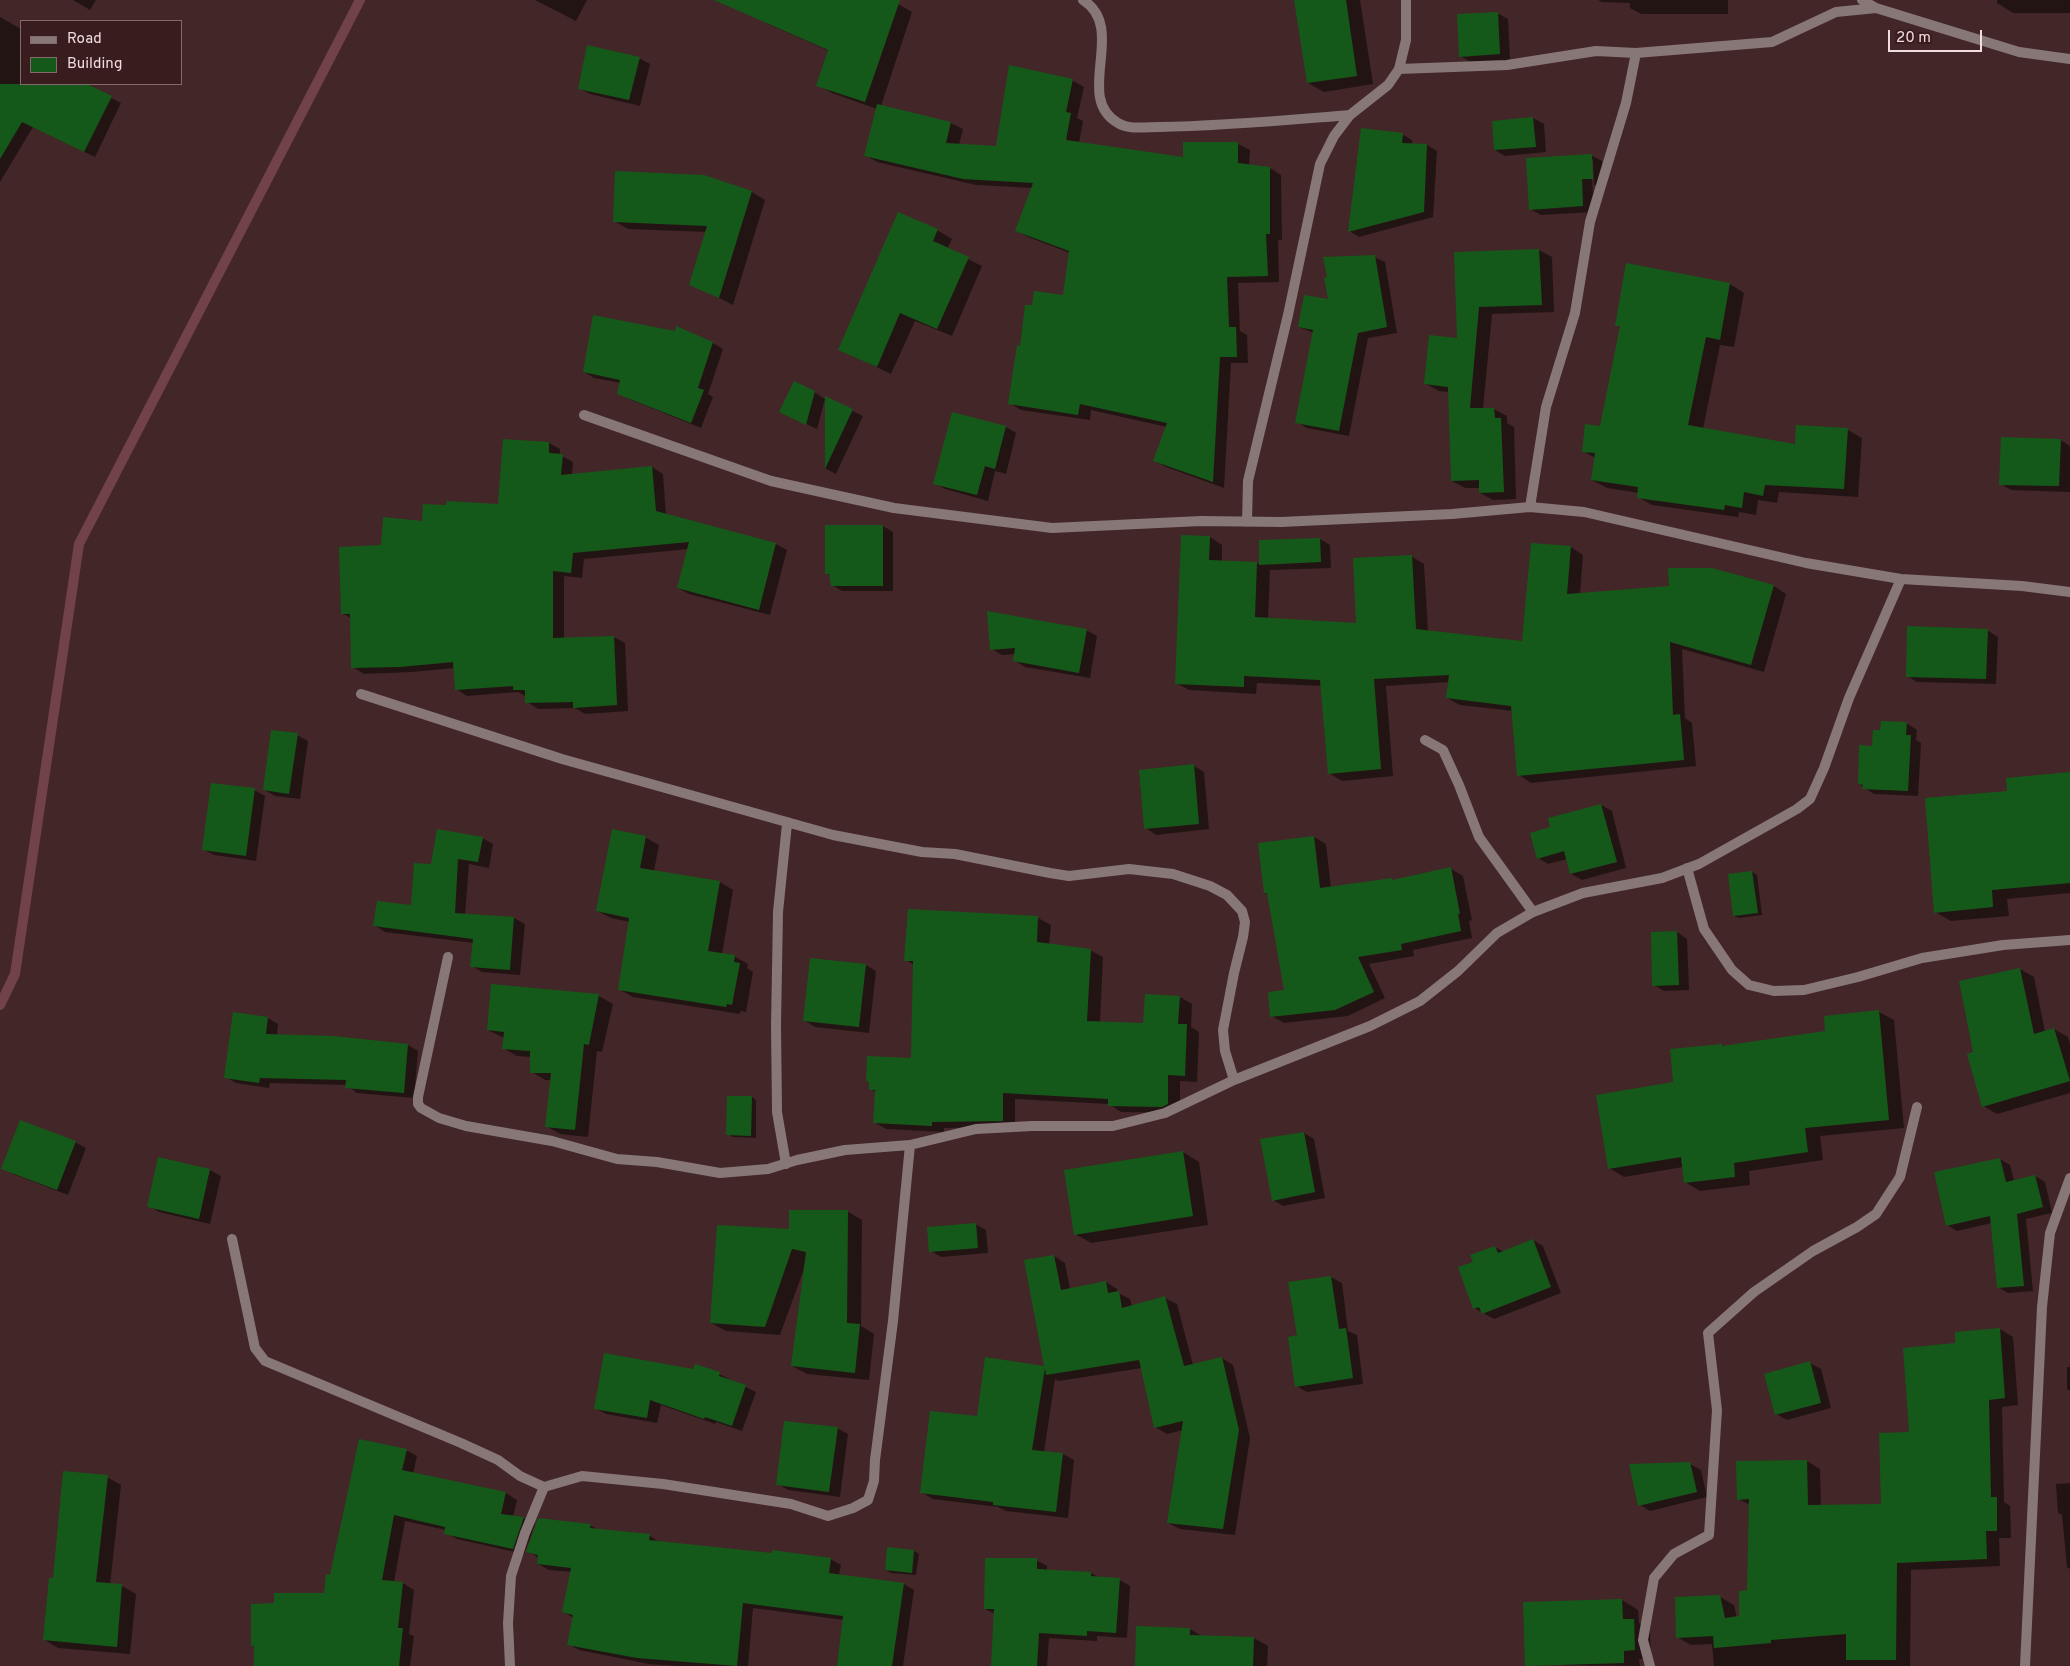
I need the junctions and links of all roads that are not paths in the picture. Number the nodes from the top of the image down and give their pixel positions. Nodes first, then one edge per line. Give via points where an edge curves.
1 (1083, 0) edge
2 (1406, 0) edge
3 (1862, 0) edge
4 (1876, 8) junction
5 (1636, 53) junction
6 (2070, 59) edge
7 (1400, 68) junction
8 (1350, 115) junction
9 (584, 415) dead end
10 (1530, 506) junction
11 (1247, 522) junction
12 (1901, 579) junction
13 (2070, 592) edge
14 (361, 694) dead end
15 (1425, 740) dead end
16 (787, 824) junction
17 (1687, 868) junction
18 (1533, 912) junction
19 (2070, 940) edge
20 (448, 957) dead end
21 (1234, 1080) junction
22 (1917, 1107) dead end
23 (910, 1145) junction
24 (786, 1164) junction
25 (2070, 1178) edge
26 (232, 1239) dead end
27 (544, 1487) junction
28 (510, 1666) edge
29 (1650, 1666) edge
30 (2025, 1666) edge

1 - 8 street via 1100,18 1103,36 1099,95 1106,112 1118,124 1179,127
2 - 7 street via 1406,40
3 - 4 street
4 - 5 street via 1836,12 1772,42
4 - 6 street via 2019,52
5 - 7 street via 1596,51 1507,65
5 - 10 street via 1626,103 1590,222 1575,313 1546,407
7 - 8 street via 1388,85
8 - 11 street via 1334,136 1320,164 1288,315 1252,458 1246,497
9 - 11 street via 771,481 894,508 1052,528
10 - 11 street via 1452,514
10 - 12 street via 1584,512 1806,563
12 - 13 street
12 - 17 street via 1849,698 1810,799
14 - 16 street via 562,759
15 - 18 street via 1443,750 1479,838
16 - 21 street via 922,852 955,854 1069,876 1129,869 1173,874 1227,895 1242,911 1245,922 1223,1030 1225,1052
16 - 24 street via 778,912 776,1025 777,1112
17 - 18 street via 1662,878 1583,893
17 - 19 street via 1704,929 1732,970 1749,985 1774,991 1804,990 1922,958 2003,945
18 - 21 street via 1497,933 1458,971 1420,1001 1370,1026
20 - 24 street via 418,1097 421,1108 439,1118 466,1126 552,1141 617,1159 720,1173 768,1169
21 - 23 street via 1165,1113 1113,1126 976,1129
22 - 29 street via 1900,1177 1876,1214 1813,1251 1761,1287 1708,1333 1718,1410 1709,1536 1674,1554 1654,1578 1643,1640
23 - 24 street via 845,1150
23 - 27 street via 893,1321 874,1481 868,1500 828,1516 791,1504 663,1484 582,1476
25 - 30 street via 2050,1234 2042,1308
26 - 27 street via 255,1348 265,1361 461,1443
27 - 28 street via 511,1576

